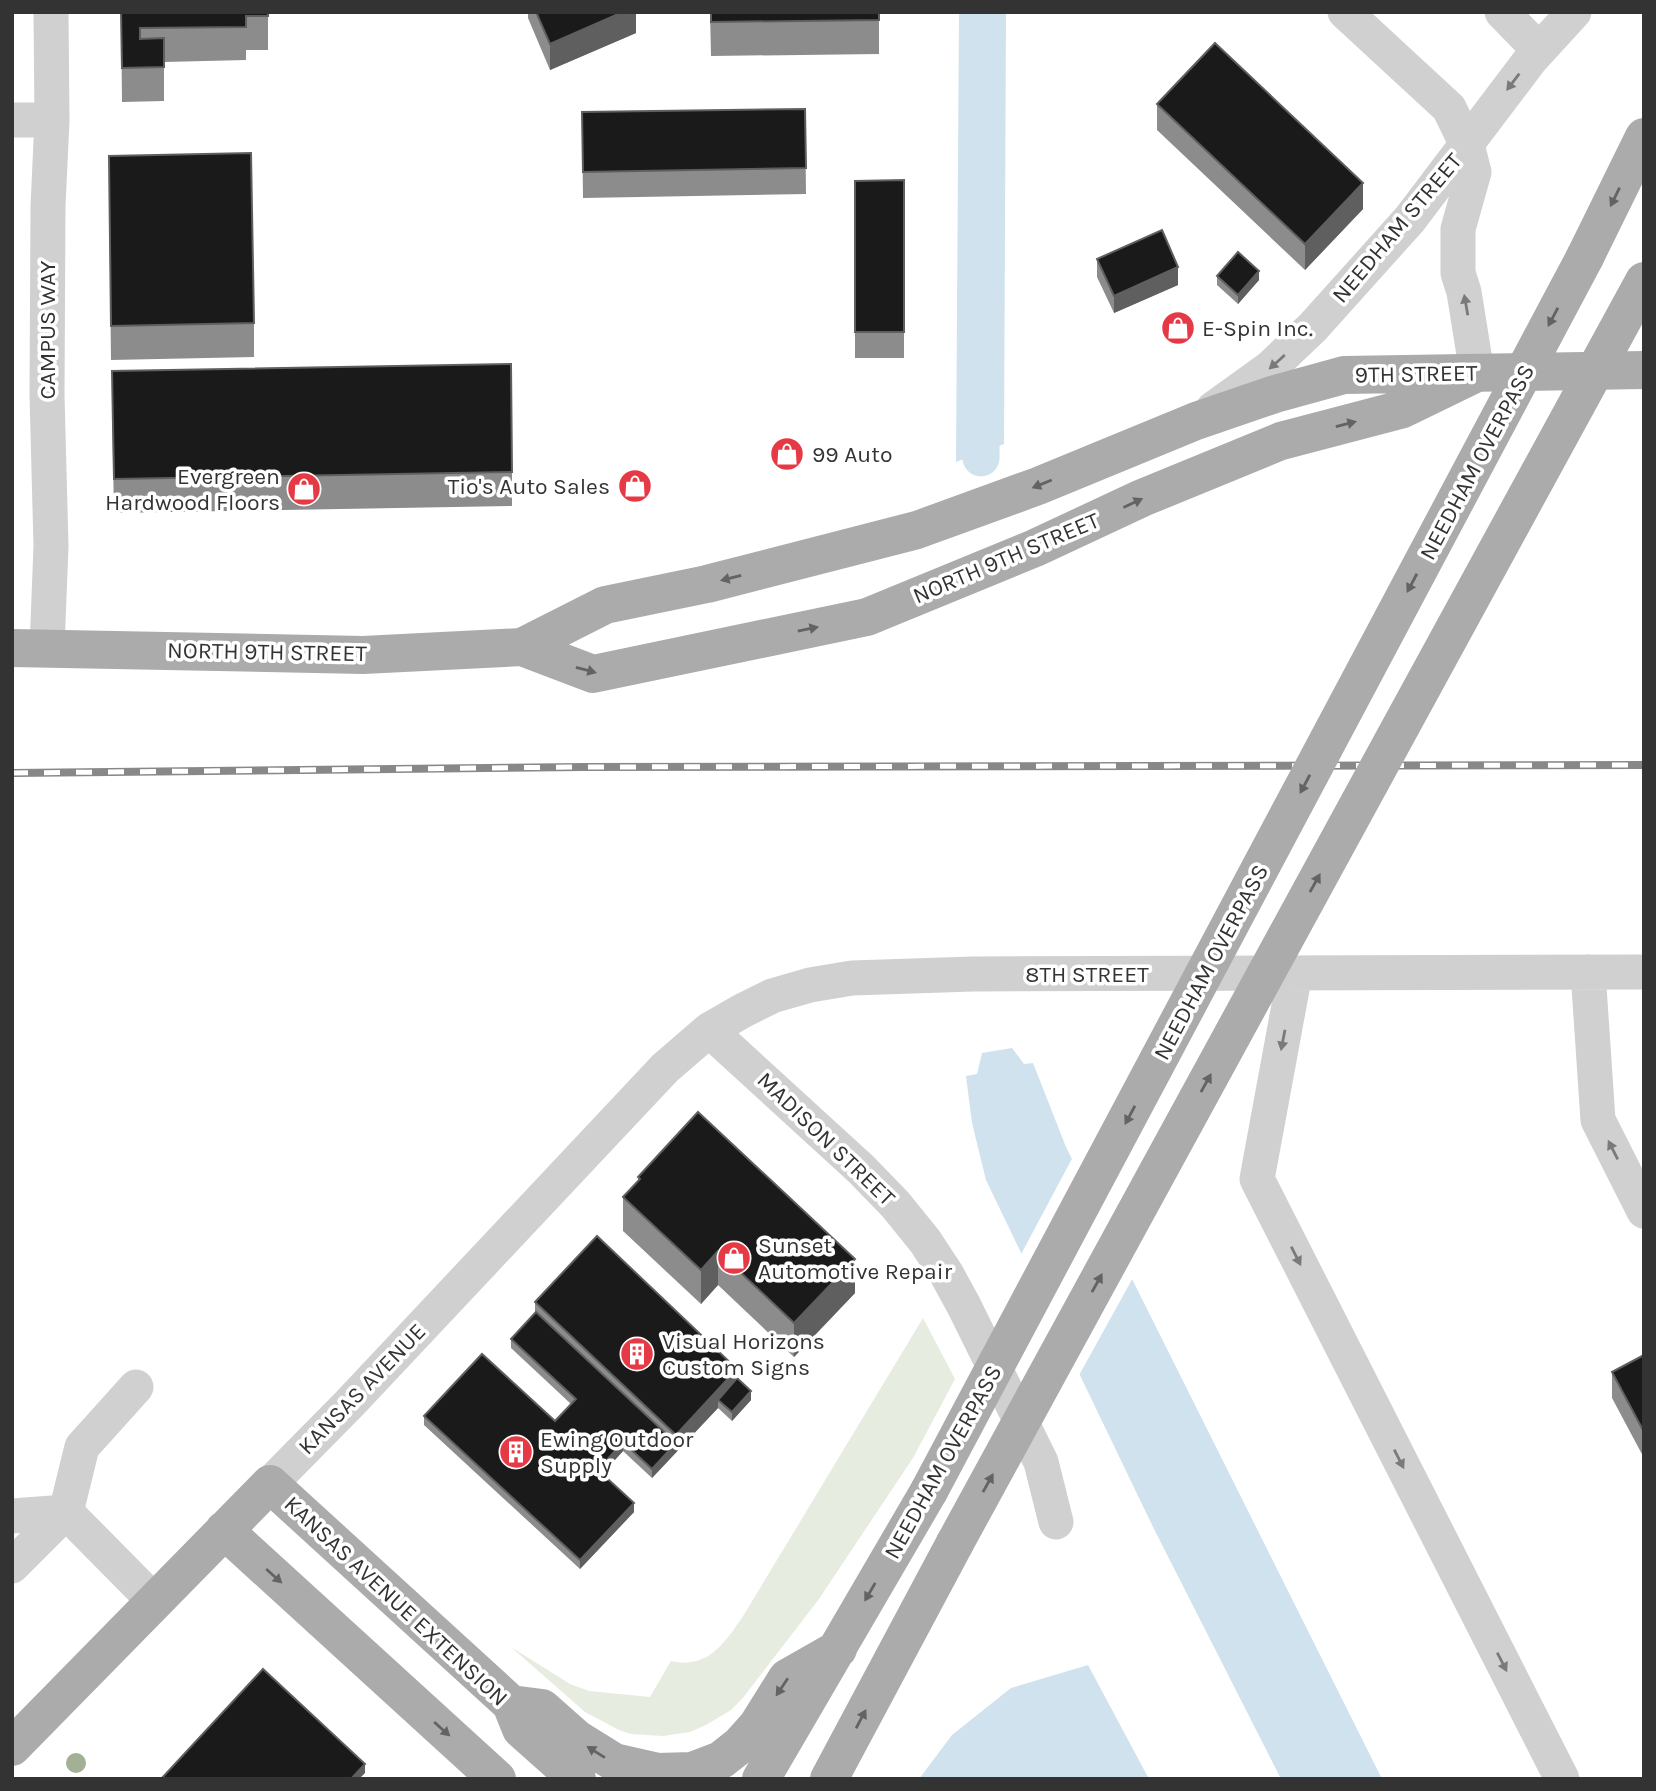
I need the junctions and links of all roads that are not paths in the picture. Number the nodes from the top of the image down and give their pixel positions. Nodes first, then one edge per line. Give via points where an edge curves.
1 (51, 12) edge
2 (1502, 12) edge
3 (1574, 12) edge
4 (1350, 14) edge
5 (1539, 50) junction
6 (12, 120) edge
7 (52, 120) junction
8 (1644, 137) edge
9 (1467, 145) junction
10 (1644, 281) edge
11 (1644, 370) edge
12 (1478, 373) junction
13 (1196, 421) junction
14 (522, 647) junction
15 (30, 648) edge
16 (1588, 972) junction
17 (1644, 972) edge
18 (1296, 973) junction
19 (709, 1030) junction
20 (1644, 1211) edge
21 (136, 1387) dead end
22 (270, 1484) junction
23 (66, 1512) junction
24 (12, 1516) edge
25 (1056, 1521) dead end
26 (224, 1530) junction
27 (12, 1566) edge
28 (154, 1601) junction
29 (838, 1649) junction
30 (511, 1704) junction
31 (12, 1747) edge
32 (497, 1779) edge
33 (577, 1779) edge
34 (761, 1779) edge
35 (829, 1779) edge
36 (1562, 1779) edge

1 - 7 street, CAMPUS WAY
2 - 5 street
3 - 5 street, NEEDHAM STREET
4 - 9 street via 1449,108
5 -> 9 street, NEEDHAM STREET
6 - 7 street
7 - 15 street, CAMPUS WAY via 47,395 51,546
8 -> 29 main road, NEEDHAM OVERPASS, bridge via 1586,257 929,1491
12 -> 9 street via 1458,273 1458,229 1474,172
9 -> 13 street, NEEDHAM STREET via 1410,219 1299,342
35 -> 10 main road, bridge
11 - 12 main road, 9TH STREET
12 - 13 main road, 9TH STREET via 1344,375
14 -> 12 main road, NORTH 9TH STREET via 593,674 867,617 1281,441 1403,409
13 -> 14 main road, NORTH 9TH STREET via 917,530 605,605
14 - 15 main road, NORTH 9TH STREET via 363,655
16 - 17 street, 8TH STREET
16 - 18 street, 8TH STREET
20 -> 16 street via 1598,1120
18 - 19 street, 8TH STREET via 852,978 772,996
18 -> 36 street via 1257,1179
19 - 22 street, KANSAS AVENUE via 665,1068
19 - 25 street, MADISON STREET via 861,1168 925,1241 964,1306 1041,1462
21 - 23 street via 82,1447
22 - 26 main road, KANSAS AVENUE
22 - 30 main road, KANSAS AVENUE EXTENSION
23 - 24 street
23 - 27 street
23 - 28 street
26 - 28 main road, KANSAS AVENUE
26 -> 32 main road
28 - 31 main road, KANSAS AVENUE
29 -> 30 main road via 787,1678 740,1745 721,1760 692,1771 650,1771 614,1762 577,1739 542,1708
29 - 34 main road, NEEDHAM OVERPASS
30 - 33 main road, KANSAS AVENUE EXTENSION via 521,1729

